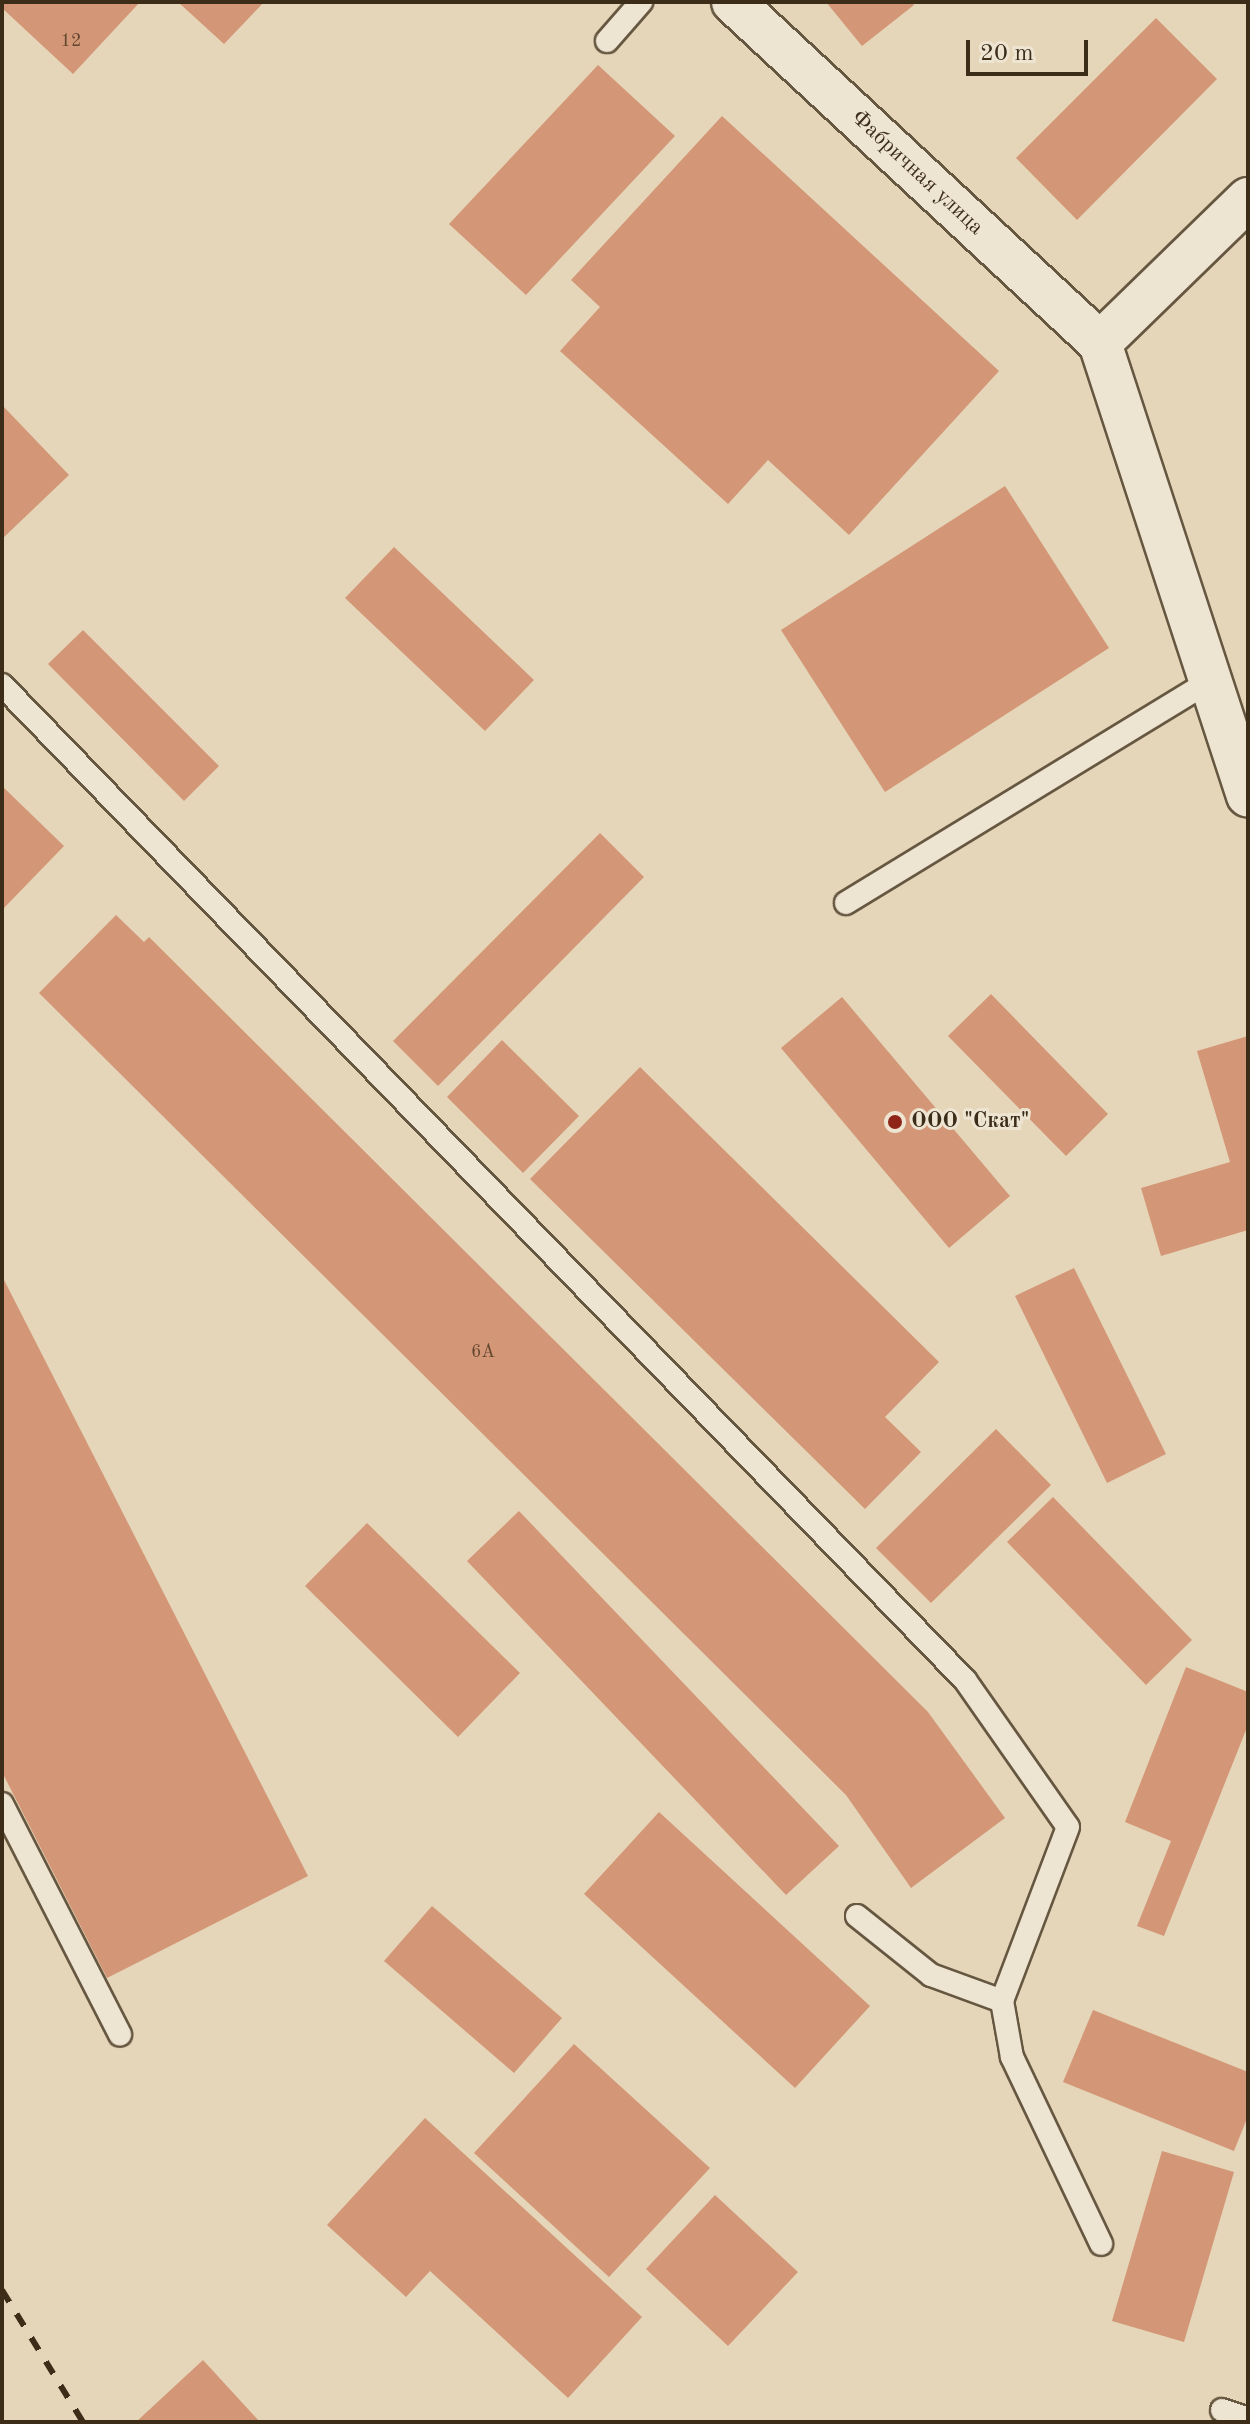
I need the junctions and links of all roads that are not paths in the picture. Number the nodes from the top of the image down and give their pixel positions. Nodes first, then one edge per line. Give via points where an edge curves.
1 (641, 2) edge
2 (733, 2) edge
3 (607, 41) dead end
4 (1248, 199) edge
5 (1100, 343) junction
6 (1211, 680) junction
7 (2, 685) edge
8 (1248, 795) edge
9 (846, 903) dead end
10 (2, 1804) edge
11 (857, 1916) dead end
12 (1002, 2001) junction
13 (120, 2035) dead end
14 (1101, 2244) dead end
15 (1222, 2410) dead end
16 (1248, 2419) edge

1 - 3 lane
2 - 5 street, Фабричная улица
4 - 5 street
5 - 6 street, Фабричная улица
6 - 8 street, Фабричная улица
6 - 9 lane
7 - 12 lane via 965,1680 1068,1827
10 - 13 lane
11 - 12 lane via 931,1975
12 - 14 lane via 1012,2057
15 - 16 lane

